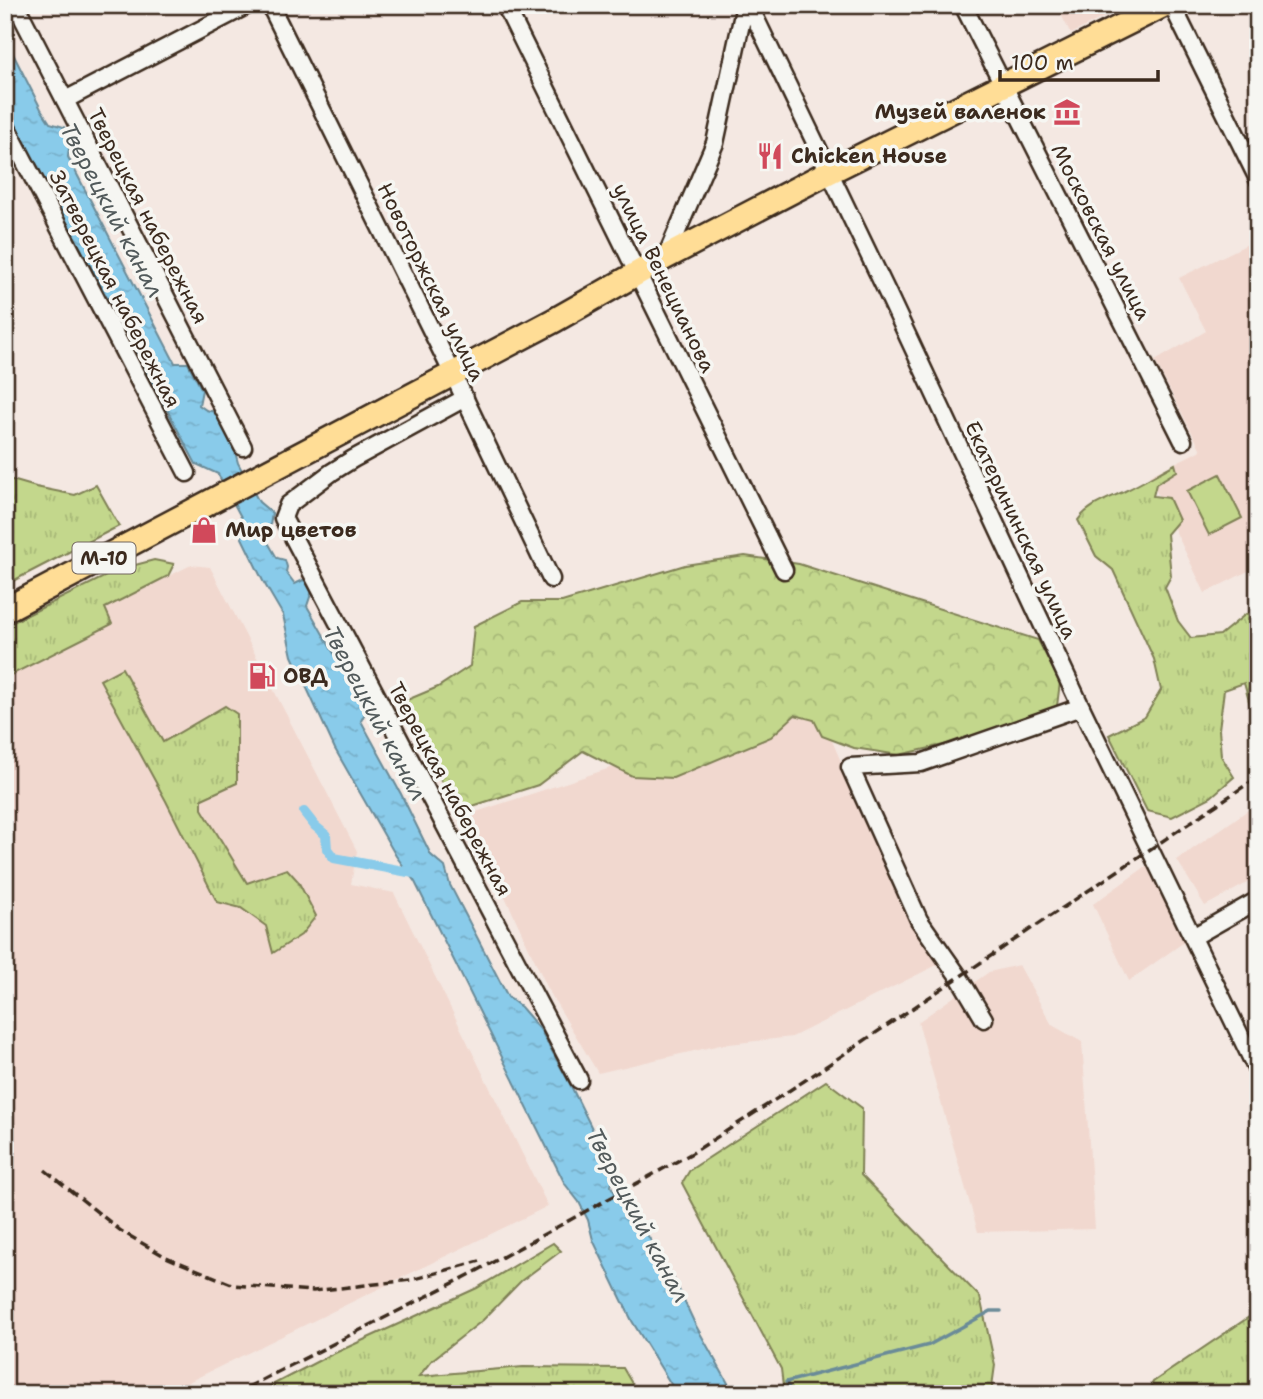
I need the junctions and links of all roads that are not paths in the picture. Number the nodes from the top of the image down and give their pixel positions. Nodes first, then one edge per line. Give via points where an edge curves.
1 (16, 5) edge
2 (248, 5) edge
3 (270, 5) edge
4 (505, 5) edge
5 (747, 5) edge
6 (963, 5) edge
7 (1164, 5) edge
8 (1172, 5) edge
9 (1003, 86) junction
10 (65, 100) junction
11 (8, 134) edge
12 (829, 172) junction
13 (1258, 179) edge
14 (666, 257) junction
15 (639, 273) junction
16 (453, 374) junction
17 (465, 398) junction
18 (1183, 441) dead end
19 (243, 447) dead end
20 (187, 473) dead end
21 (784, 570) dead end
22 (551, 579) dead end
23 (5, 610) edge
24 (1081, 707) junction
25 (1258, 900) edge
26 (1192, 937) junction
27 (984, 1019) dead end
28 (1258, 1072) edge
29 (579, 1080) dead end

1 - 10 street, Тверецкая набережная
2 - 10 street
3 - 16 street, Новоторжская улица
4 - 15 street, улица Венецианова
5 - 12 street, Екатерининская улица
5 - 14 street via 715,143
6 - 9 street, Московская улица
7 - 9 highway, М-10
8 - 13 street
9 - 12 highway, М-10
9 - 18 street, Московская улица
10 - 19 street, Тверецкая набережная
11 - 20 street, Затверецкая набережная
12 - 14 highway, М-10
12 - 24 street, Екатерининская улица
14 - 15 highway, М-10
15 - 16 highway, М-10
15 - 21 street, улица Венецианова
16 - 17 street, Новоторжская улица
16 - 23 highway, М-10
17 - 22 street, Новоторжская улица
17 - 29 street, Тверецкая набережная via 332,472 288,505 283,518
24 - 26 street, Екатерининская улица
24 - 27 street via 921,763 850,767 919,920
25 - 26 street
26 - 28 street, Екатерининская улица

